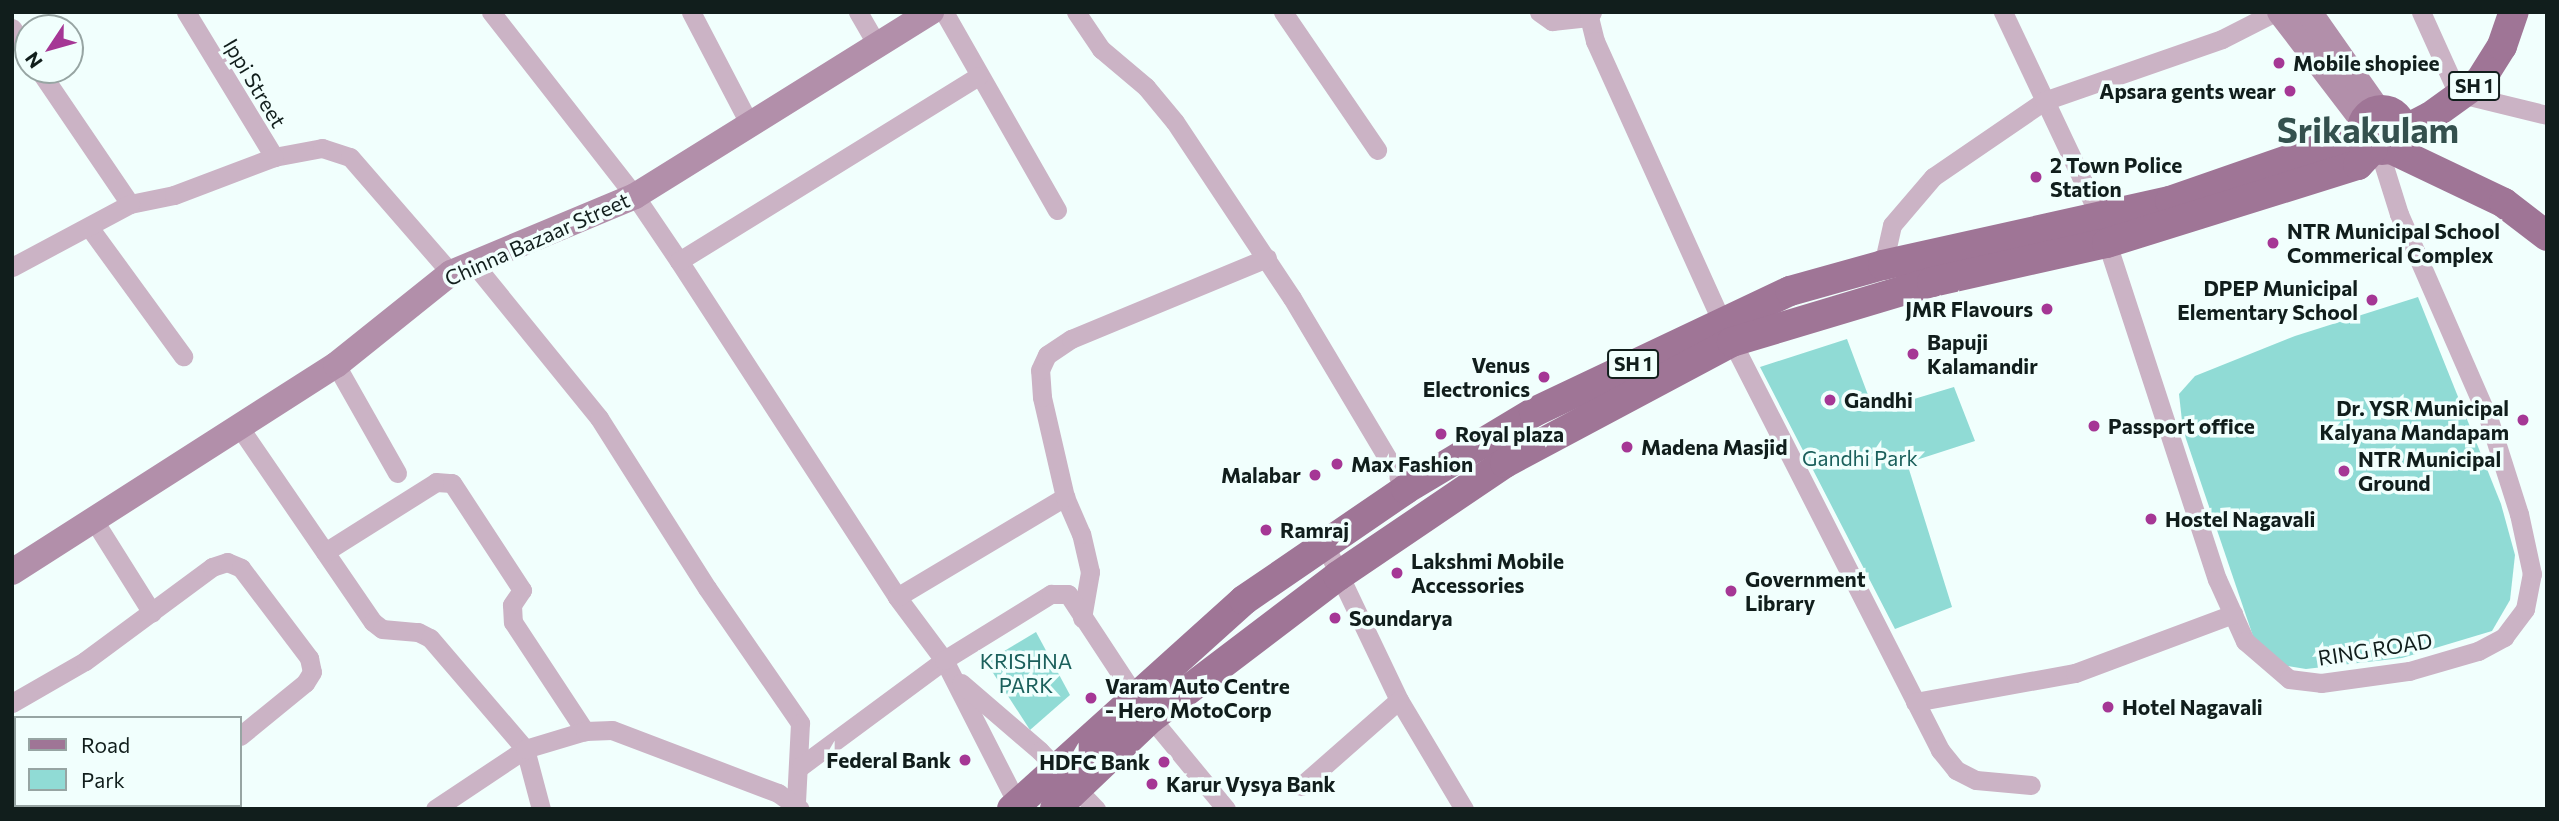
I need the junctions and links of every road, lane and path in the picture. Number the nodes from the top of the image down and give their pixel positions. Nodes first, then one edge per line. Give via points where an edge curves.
1 (186, 12) edge
2 (491, 12) edge
3 (691, 12) edge
4 (858, 12) edge
5 (931, 12) edge
6 (944, 12) edge
7 (1076, 12) edge
8 (1283, 12) edge
9 (1539, 12) edge
10 (2003, 12) edge
11 (2277, 12) edge
12 (2309, 12) edge
13 (2421, 12) edge
14 (2498, 12) edge
15 (2514, 12) edge
16 (1590, 15) edge
17 (878, 46) junction
18 (978, 76) junction
19 (49, 84) edge
20 (2459, 90) junction
21 (2044, 101) junction
22 (2547, 114) edge
23 (750, 125) junction
24 (2383, 133) junction
25 (1377, 150) dead end
26 (274, 158) junction
27 (635, 195) junction
28 (130, 204) junction
29 (1057, 210) dead end
30 (89, 227) junction
31 (2104, 231) junction
32 (2547, 236) edge
33 (1267, 258) junction
34 (679, 261) junction
35 (1883, 265) junction
36 (12, 267) edge
37 (462, 268) junction
38 (1726, 331) junction
39 (184, 356) dead end
40 (337, 365) junction
41 (240, 428) junction
42 (397, 473) dead end
43 (1406, 489) junction
44 (1065, 497) junction
45 (95, 522) junction
46 (1325, 545) junction
47 (325, 552) junction
48 (12, 572) edge
49 (1338, 576) junction
50 (897, 597) junction
51 (152, 613) junction
52 (2233, 614) junction
53 (1082, 618) junction
54 (948, 668) junction
55 (1399, 701) junction
56 (1915, 702) junction
57 (12, 703) edge
58 (1144, 708) junction
59 (585, 731) junction
60 (242, 734) edge
61 (525, 749) junction
62 (801, 766) junction
63 (2031, 785) dead end
64 (1301, 786) dead end
65 (1077, 789) edge
66 (798, 806) edge
67 (1017, 807) edge
68 (435, 809) edge
69 (541, 809) edge
70 (1055, 809) edge
71 (1226, 809) edge
72 (1464, 809) edge

1 - 26 street, Ippi Street
2 - 27 street
3 - 23 street
4 - 17 street
5 - 17 street, Chinna Bazaar Street
6 - 18 street
7 - 33 street via 1109,57 1146,87 1175,122
8 - 25 street
9 - 16 street via 1565,23
10 - 21 street, RING ROAD
11 - 21 street via 2222,39
11 - 24 street
12 - 24 street
13 - 20 street
14 - 20 main road, SH 1
15 - 20 main road, SH 1 via 2489,69
16 - 38 street via 1595,41
17 - 23 street, Chinna Bazaar Street
18 - 29 street
18 - 34 street
19 - 28 street
20 - 22 street
20 - 24 main road, SH 1
21 - 31 street, RING ROAD
21 - 35 street via 1933,177 1892,225
23 - 27 street, Chinna Bazaar Street
24 - 31 main road, SH 1 via 2358,165
24 - 32 main road via 2504,204
24 - 52 street, RING ROAD via 2399,214 2488,420 2519,514 2532,574 2525,609 2504,637 2478,652 2409,671 2321,683 2289,679 2245,641
26 - 28 street via 174,195
26 - 37 street, Ippi Street via 322,148 350,157
27 - 34 street
27 - 37 street, Chinna Bazaar Street
28 - 30 street
30 - 36 street
30 - 39 street
31 - 35 main road, SH 1
31 - 38 main road, SH 1 via 1919,285
31 - 52 street, RING ROAD
33 - 43 street
33 - 44 street via 1070,339 1048,355 1041,370 1042,397
34 - 50 street
35 - 38 main road, SH 1 via 1790,291
37 - 40 street, Chinna Bazaar Street
37 - 62 street, Ippi Street via 598,418 800,723
38 - 43 main road, SH 1 via 1534,412
38 - 49 main road, SH 1 via 1505,463
38 - 56 street
40 - 41 street, Chinna Bazaar Street
40 - 42 street
41 - 45 street, Chinna Bazaar Street
41 - 47 street
43 - 46 main road, SH 1
44 - 50 street
44 - 53 street via 1090,572
45 - 48 street, Chinna Bazaar Street
45 - 51 street
46 - 49 street
46 - 58 main road, SH 1 via 1244,600
47 - 59 street via 436,482 452,483 523,590 512,605 513,622
47 - 61 street via 373,622 382,629 430,638
49 - 55 street
49 - 58 main road, SH 1
50 - 54 street
51 - 57 street via 85,661
51 - 60 street via 212,567 227,562 241,568 309,658 312,672 305,683
52 - 56 street via 2096,668
53 - 54 street via 1068,594 1051,594
53 - 58 street
54 - 62 street
54 - 65 street
54 - 67 street
55 - 64 street
55 - 72 street
56 - 63 street via 1956,770 1976,780
58 - 65 main road, SH 1
58 - 71 street
59 - 61 street
59 - 66 street via 612,730
61 - 68 street
61 - 69 street
62 - 66 street, Ippi Street
65 - 67 main road, SH 1
65 - 70 main road, SH 1

